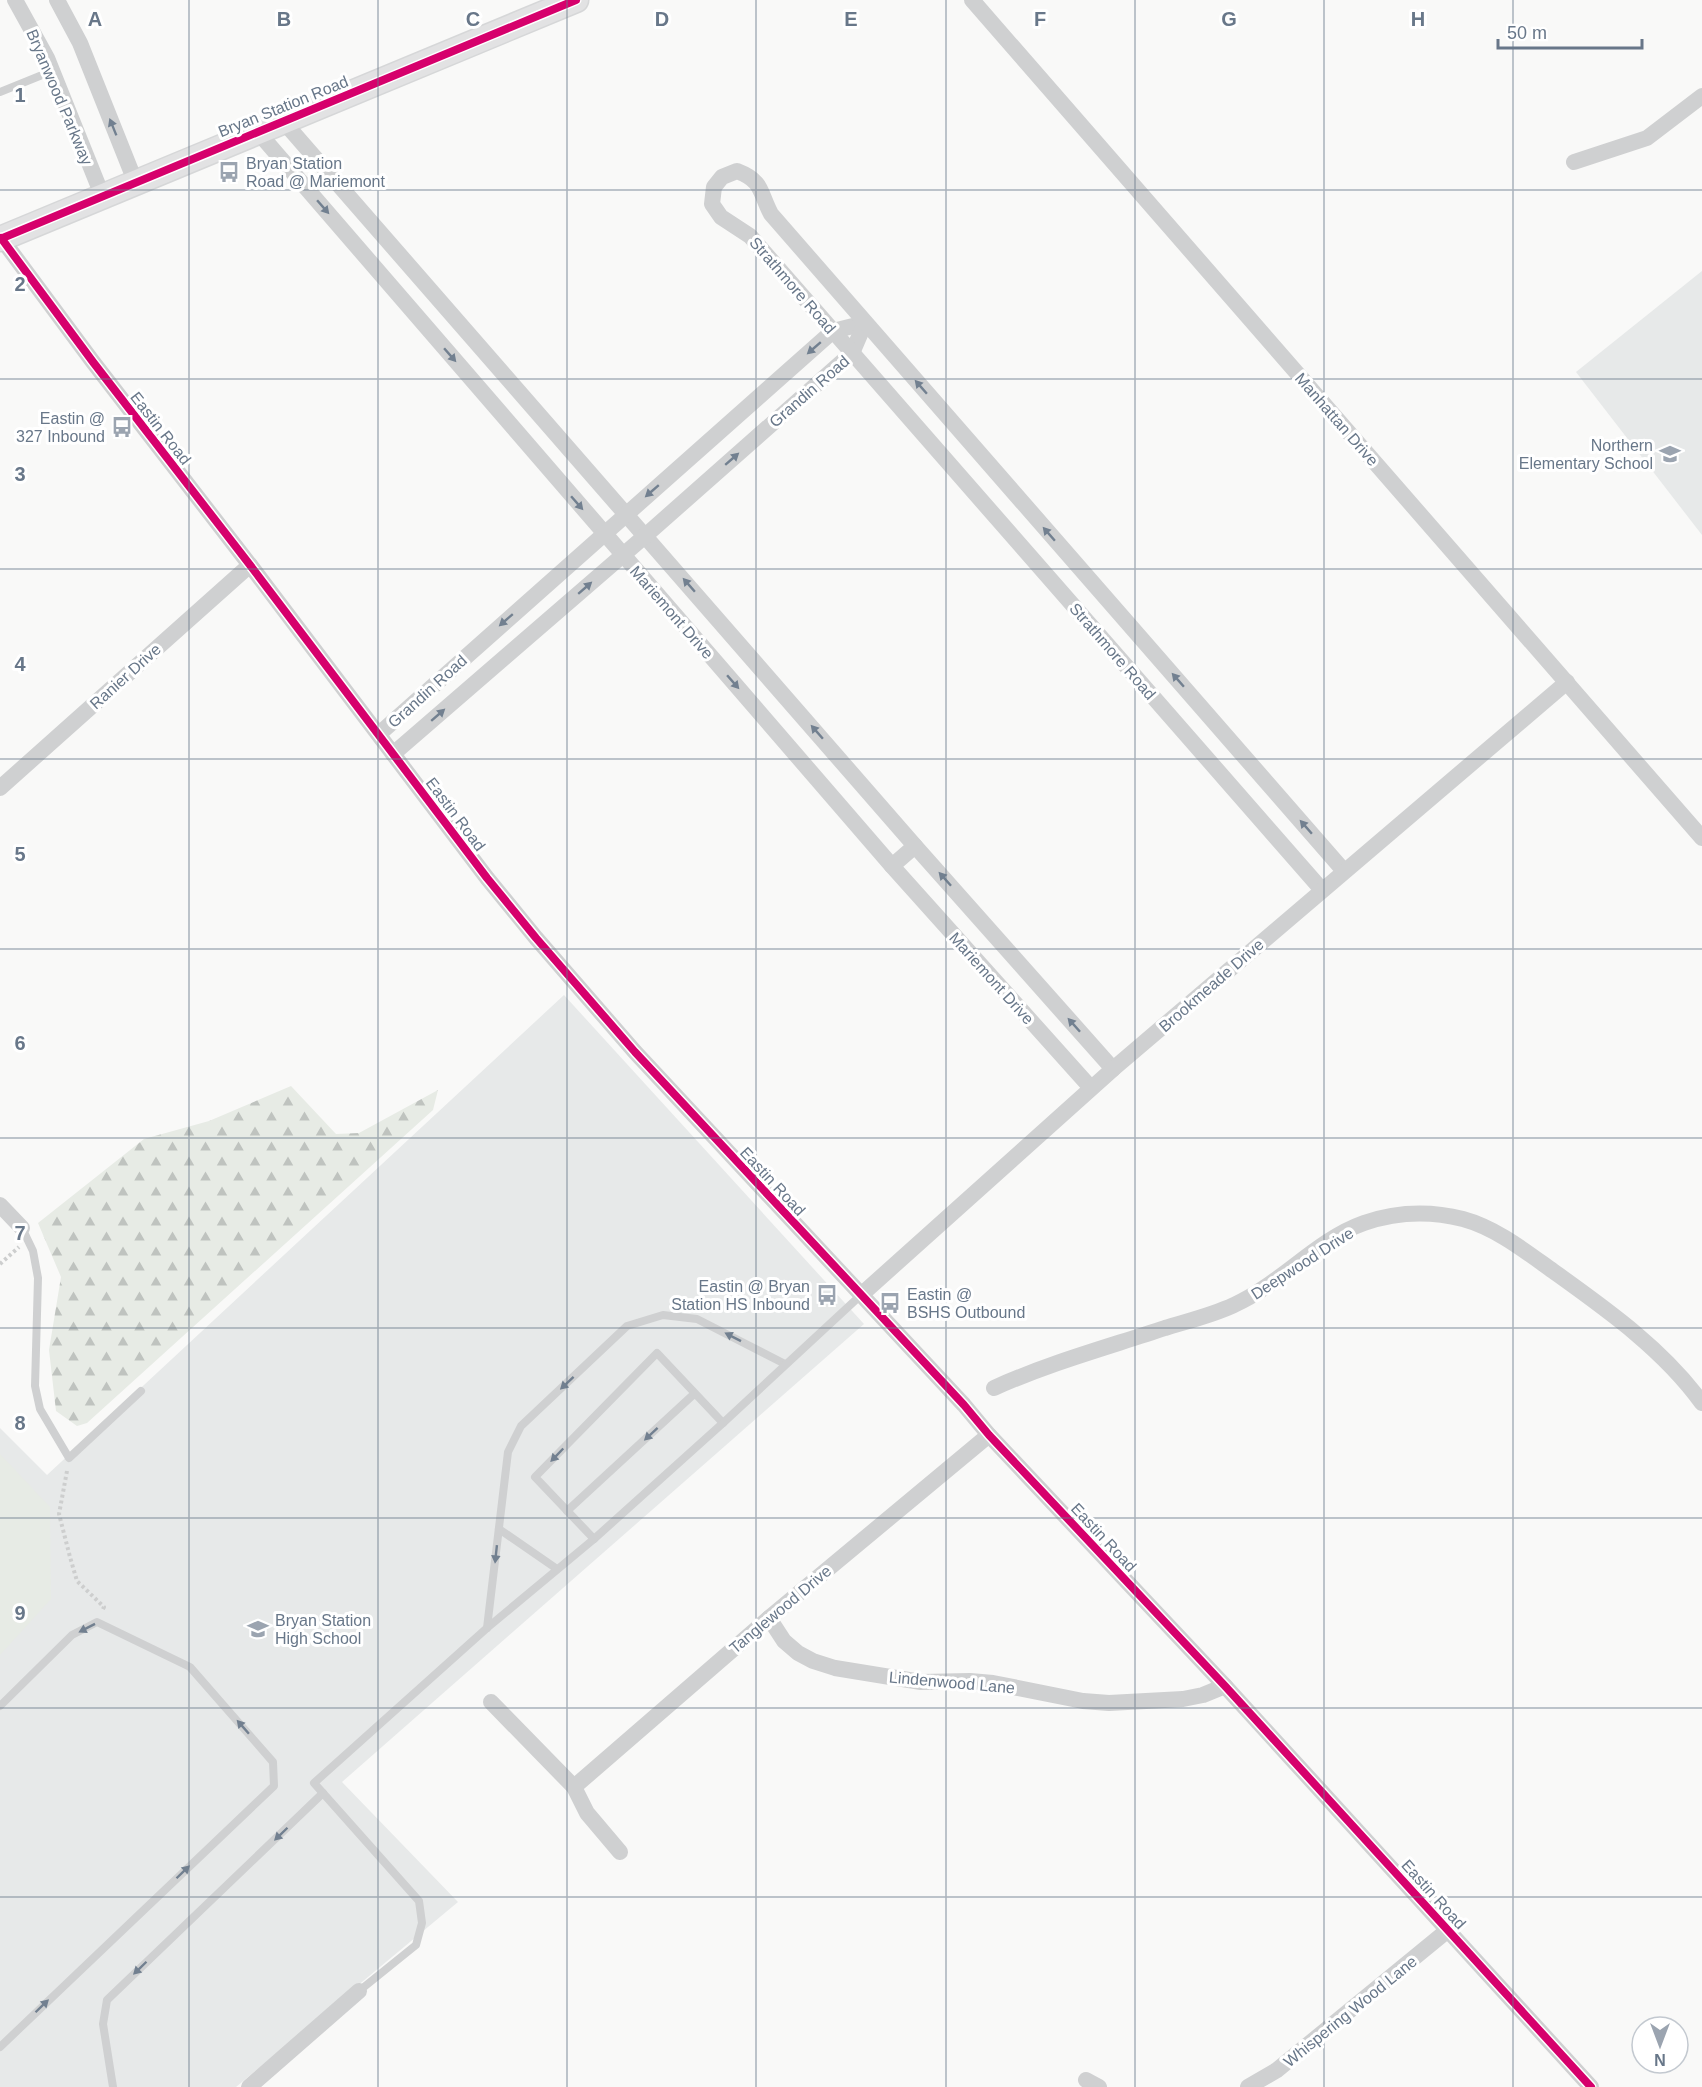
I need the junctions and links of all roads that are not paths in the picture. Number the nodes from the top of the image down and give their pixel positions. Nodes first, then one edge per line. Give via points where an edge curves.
1 (15, 0) edge
2 (57, 0) edge
3 (575, 0) edge
4 (972, 0) edge
5 (52, 71) junction
6 (0, 92) edge
7 (1702, 96) edge
8 (283, 121) junction
9 (258, 131) junction
10 (1574, 162) dead end
11 (135, 181) junction
12 (102, 195) junction
13 (0, 239) edge
14 (865, 323) junction
15 (833, 331) junction
16 (852, 353) junction
17 (626, 514) junction
18 (603, 534) junction
19 (645, 536) junction
20 (623, 555) junction
21 (250, 565) junction
22 (1567, 682) junction
23 (379, 734) junction
24 (393, 754) junction
25 (0, 788) edge
26 (1702, 838) edge
27 (915, 846) junction
28 (892, 866) junction
29 (1344, 871) junction
30 (1322, 890) junction
31 (1113, 1069) junction
32 (1091, 1088) junction
33 (0, 1205) edge
34 (25, 1233) joint
35 (861, 1295) junction
36 (785, 1364) junction
37 (994, 1388) dead end
38 (141, 1391) dead end
39 (694, 1394) junction
40 (1702, 1403) edge
41 (723, 1424) junction
42 (989, 1435) junction
43 (567, 1511) junction
44 (499, 1529) junction
45 (594, 1539) junction
46 (557, 1569) junction
47 (769, 1618) junction
48 (487, 1628) junction
49 (1225, 1686) junction
50 (491, 1702) dead end
51 (0, 1706) edge
52 (574, 1787) junction
53 (323, 1793) junction
54 (620, 1852) dead end
55 (1448, 1930) junction
56 (359, 1991) joint
57 (0, 2047) edge
58 (113, 2087) edge
59 (249, 2087) edge
60 (1248, 2087) edge
61 (1591, 2087) edge

1 - 5 street, Bryanwood Parkway
11 -> 2 street via 80,43
3 - 8 main road, Bryan Station Road
4 - 22 street, Manhattan Drive
5 - 6 lane
5 - 12 street, Bryanwood Parkway
7 - 10 street via 1647,138
8 - 9 main road, Bryan Station Road
8 - 17 street, Mariemont Drive
9 - 11 main road, Bryan Station Road
9 -> 18 street, Mariemont Drive
11 - 12 main road, Bryan Station Road
12 - 13 main road, Bryan Station Road
13 - 21 street, Eastin Road
14 - 15 street, Grandin Road
14 - 15 street, Strathmore Road via 771,214 760,186 737,171 722,177 714,186 712,204 721,217 750,236
14 - 16 street, Grandin Road
29 -> 14 street, Strathmore Road
15 - 16 street, Strathmore Road
15 -> 17 street, Grandin Road
19 -> 16 street, Grandin Road
16 - 30 street, Strathmore Road
17 - 18 street, Grandin Road
17 - 19 street, Mariemont Drive
18 - 20 street, Mariemont Drive
18 -> 23 street, Grandin Road
19 - 20 street, Grandin Road
27 -> 19 street, Mariemont Drive
24 -> 20 street, Grandin Road
20 -> 28 street, Mariemont Drive
21 - 23 street, Eastin Road
21 - 25 street, Ranier Drive
22 - 26 street, Manhattan Drive
22 - 29 street, Brookmeade Drive
23 - 24 street, Eastin Road
24 - 35 street, Eastin Road via 536,938 635,1052
27 - 28 street
31 -> 27 street, Mariemont Drive
28 - 32 street, Mariemont Drive
29 - 30 street, Brookmeade Drive
30 - 31 street, Brookmeade Drive
31 - 32 street, Brookmeade Drive
32 - 35 street, Brookmeade Drive
33 - 34 street
34 - 38 lane via 38,1278 35,1386 40,1409 69,1458
35 - 36 lane
35 - 42 street, Eastin Road
36 - 41 lane
36 -> 44 lane via 697,1319 663,1315 627,1326 521,1426 508,1452
37 - 40 street, Deepwood Drive via 1032,1371 1233,1306 1280,1278 1332,1239 1364,1223 1415,1213 1464,1219 1491,1230 1531,1255 1639,1337 1668,1363
39 - 41 lane
39 -> 43 lane
39 -> 43 lane via 657,1353 535,1477
41 - 45 lane
42 - 47 street, Tanglewood Drive
42 - 49 street, Eastin Road
43 - 45 lane
44 - 46 lane
44 -> 48 lane
45 - 46 lane
46 - 48 lane
47 - 49 street, Lindenwood Lane via 784,1641 813,1661 921,1682 970,1680 1109,1703 1183,1699
47 - 52 street, Tanglewood Drive
48 - 53 lane via 314,1783
49 - 55 street, Eastin Road
50 - 52 street
57 -> 51 lane via 274,1786 273,1762 190,1667 97,1622 72,1635
52 - 54 street via 587,1813
53 - 56 lane via 419,1900 422,1923 416,1945
53 -> 58 lane via 107,2000 103,2024
55 - 60 street, Whispering Wood Lane via 1277,2070
55 - 61 street, Eastin Road
56 - 59 street

